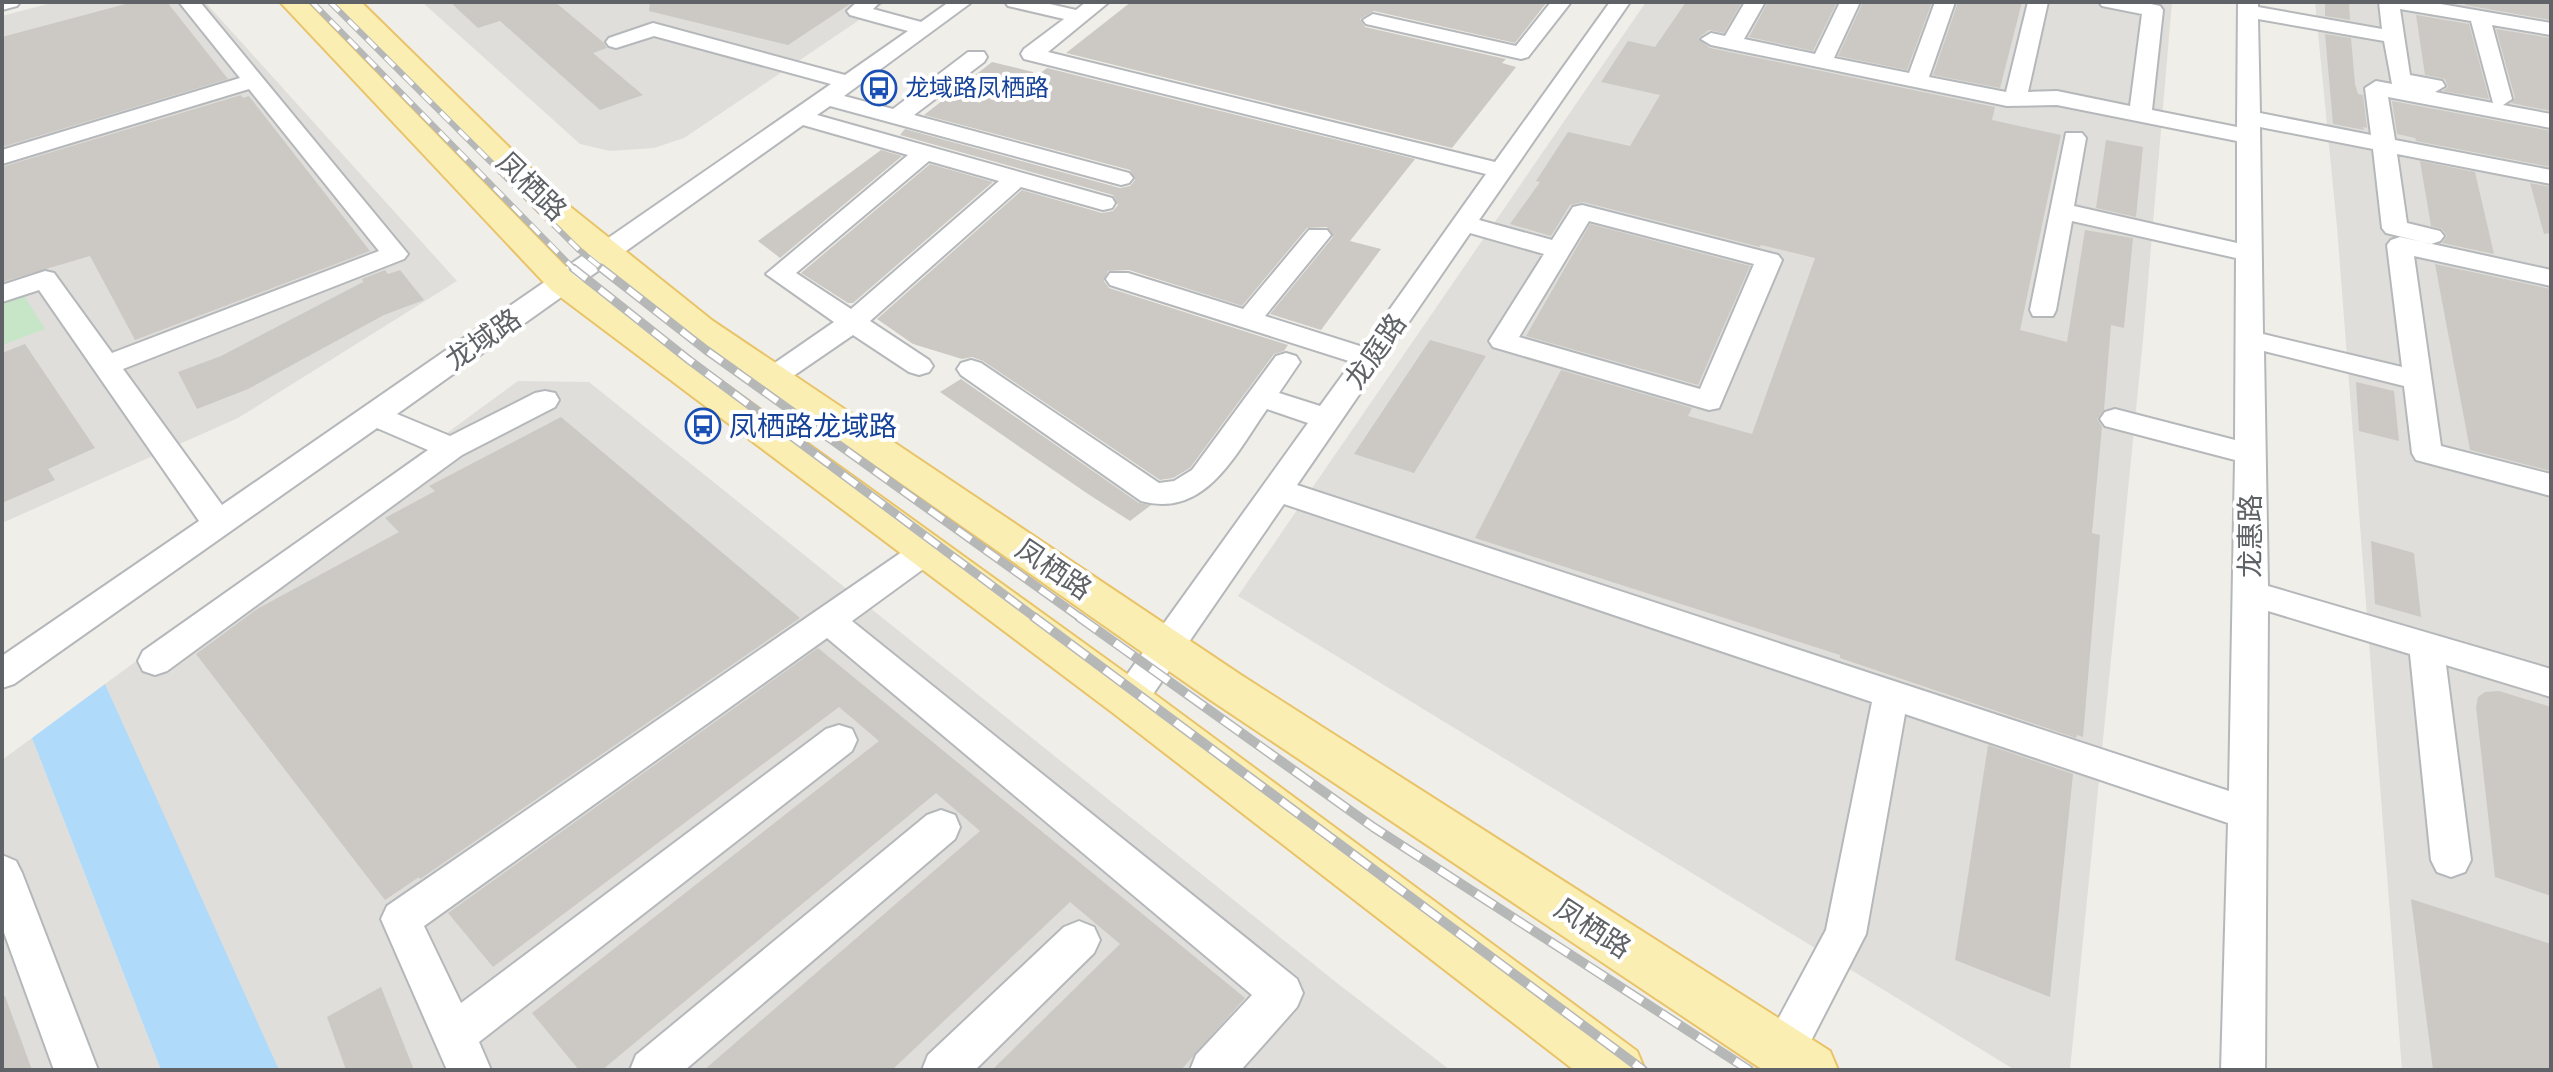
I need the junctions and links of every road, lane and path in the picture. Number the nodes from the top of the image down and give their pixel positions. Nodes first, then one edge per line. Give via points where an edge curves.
1 (10, 2) edge
2 (189, 2) edge
3 (293, 2) edge
4 (347, 2) edge
5 (870, 2) edge
6 (962, 2) edge
7 (1015, 2) edge
8 (1099, 2) edge
9 (1391, 2) edge
10 (1561, 2) edge
11 (1620, 2) edge
12 (1755, 2) edge
13 (1850, 2) edge
14 (1945, 2) edge
15 (2038, 2) edge
16 (2109, 2) edge
17 (2392, 2) edge
18 (2, 4) edge
19 (2248, 6) edge
20 (1080, 17) junction
21 (2480, 17) junction
22 (924, 29) junction
23 (2551, 29) edge
24 (2394, 37) junction
25 (616, 42) dead end
26 (976, 57) dead end
27 (1822, 61) junction
28 (253, 81) junction
29 (1917, 81) junction
30 (848, 82) junction
31 (826, 98) junction
32 (2015, 99) junction
33 (2501, 99) junction
34 (2551, 108) edge
35 (2140, 114) junction
36 (799, 117) junction
37 (897, 117) junction
38 (2551, 121) edge
39 (2248, 127) junction
40 (2074, 138) dead end
41 (2383, 144) junction
42 (925, 153) junction
43 (2, 157) edge
44 (1501, 171) junction
45 (2551, 177) edge
46 (1121, 178) dead end
47 (1016, 179) junction
48 (1103, 203) dead end
49 (2061, 211) junction
50 (557, 212) junction
51 (1464, 224) junction
52 (511, 231) junction
53 (1318, 235) dead end
54 (1559, 250) junction
55 (2249, 253) junction
56 (606, 254) junction
57 (2551, 261) edge
58 (2551, 278) edge
59 (1119, 279) dead end
60 (563, 283) junction
61 (2, 294) edge
62 (674, 307) junction
63 (2043, 310) dead end
64 (1248, 320) junction
65 (853, 322) junction
66 (623, 329) junction
67 (2250, 339) junction
68 (1369, 358) junction
69 (1286, 362) dead end
70 (106, 365) junction
71 (919, 366) dead end
72 (971, 369) dead end
73 (773, 377) junction
74 (2418, 380) junction
75 (1261, 397) junction
76 (545, 400) dead end
77 (373, 415) junction
78 (1327, 419) junction
79 (2115, 419) dead end
80 (451, 448) junction
81 (2250, 454) junction
82 (2551, 485) edge
83 (1277, 490) junction
84 (218, 524) junction
85 (926, 551) junction
86 (2251, 594) junction
87 (828, 620) junction
88 (1167, 646) junction
89 (2426, 646) junction
90 (155, 661) dead end
91 (2, 674) edge
92 (2551, 683) edge
93 (1891, 694) junction
94 (1129, 700) junction
95 (839, 740) dead end
96 (2247, 813) junction
97 (941, 827) dead end
98 (2451, 860) dead end
99 (2, 873) edge
100 (1079, 940) dead end
101 (461, 1053) edge
102 (1797, 1061) edge
103 (1604, 1066) edge
104 (76, 1070) edge
105 (652, 1070) edge
106 (944, 1070) edge
107 (1212, 1070) edge
108 (2243, 1070) edge

1 - 18 street
2 - 28 street
3 - 52 main road, 凤栖路
4 - 50 main road, 凤栖路
5 - 22 street via 857,11
6 - 22 street, 龙域路
7 - 20 street
8 - 20 street
9 - 10 street via 1373,20 1521,53
11 - 44 street, 龙庭路
12 - 27 street via 1721,41
13 - 27 street
14 - 29 street
15 - 32 street
16 - 35 street via 2153,10
17 - 21 street
17 - 24 street
19 - 24 street
19 - 39 street, 龙惠路
20 - 44 street via 1032,54
21 - 23 street
21 - 33 street
22 - 30 street, 龙域路
24 - 33 street via 2400,80
25 - 30 street via 653,29
26 - 37 street
27 - 29 street
28 - 43 street
28 - 70 street via 395,254
29 - 32 street
30 - 31 street, 龙域路
31 - 36 street, 龙域路
31 - 37 street
32 - 35 street via 2057,98
33 - 34 street
35 - 39 street
36 - 42 street
36 - 56 street, 龙域路
37 - 46 street
38 - 41 street via 2376,88
39 - 41 street
39 - 55 street, 龙惠路
40 - 49 street
41 - 45 street
41 - 57 street via 2395,228
42 - 47 street
42 - 65 street via 779,274
44 - 51 street, 龙庭路
47 - 48 street
47 - 65 street
49 - 55 street
49 - 63 street
50 - 52 main road
50 - 56 main road, 凤栖路
51 - 54 street
51 - 68 street, 龙庭路
52 - 60 main road, 凤栖路
53 - 64 street
54 - 54 street via 1503,341 1709,401 1769,260 1582,212
55 - 67 street, 龙惠路
56 - 60 street, 龙域路
56 - 62 main road, 凤栖路
58 - 74 street via 2400,245
59 - 64 street
60 - 66 main road, 凤栖路
60 - 77 street, 龙域路
61 - 70 street via 45,279
62 - 66 main road via 642,310
62 - 73 main road, 凤栖路
64 - 68 street
65 - 71 street
65 - 73 street
66 - 85 main road, 凤栖路
67 - 74 street
67 - 81 street, 龙惠路
68 - 78 street, 龙庭路
69 - 75 street
70 - 84 street
72 - 75 street via 1152,493 1170,495 1203,477
73 - 88 main road, 凤栖路
74 - 82 street via 2427,453
75 - 78 street
76 - 80 street
77 - 80 street
77 - 84 street, 龙域路
78 - 83 street, 龙庭路
79 - 81 street
80 - 90 street
81 - 86 street, 龙惠路
83 - 88 street, 龙庭路
83 - 93 street
84 - 91 street, 龙域路
85 - 87 street
85 - 94 main road, 凤栖路
86 - 89 street
86 - 96 street, 龙惠路
87 - 101 street via 401,919
87 - 107 street via 1282,993
88 - 94 street, 龙庭路
88 - 102 main road, 凤栖路
89 - 92 street
89 - 98 street
93 - 96 street
93 - 102 street via 1846,934
94 - 103 main road, 凤栖路
95 - 101 street
96 - 108 street, 龙惠路
97 - 105 street
99 - 104 street
100 - 106 street

